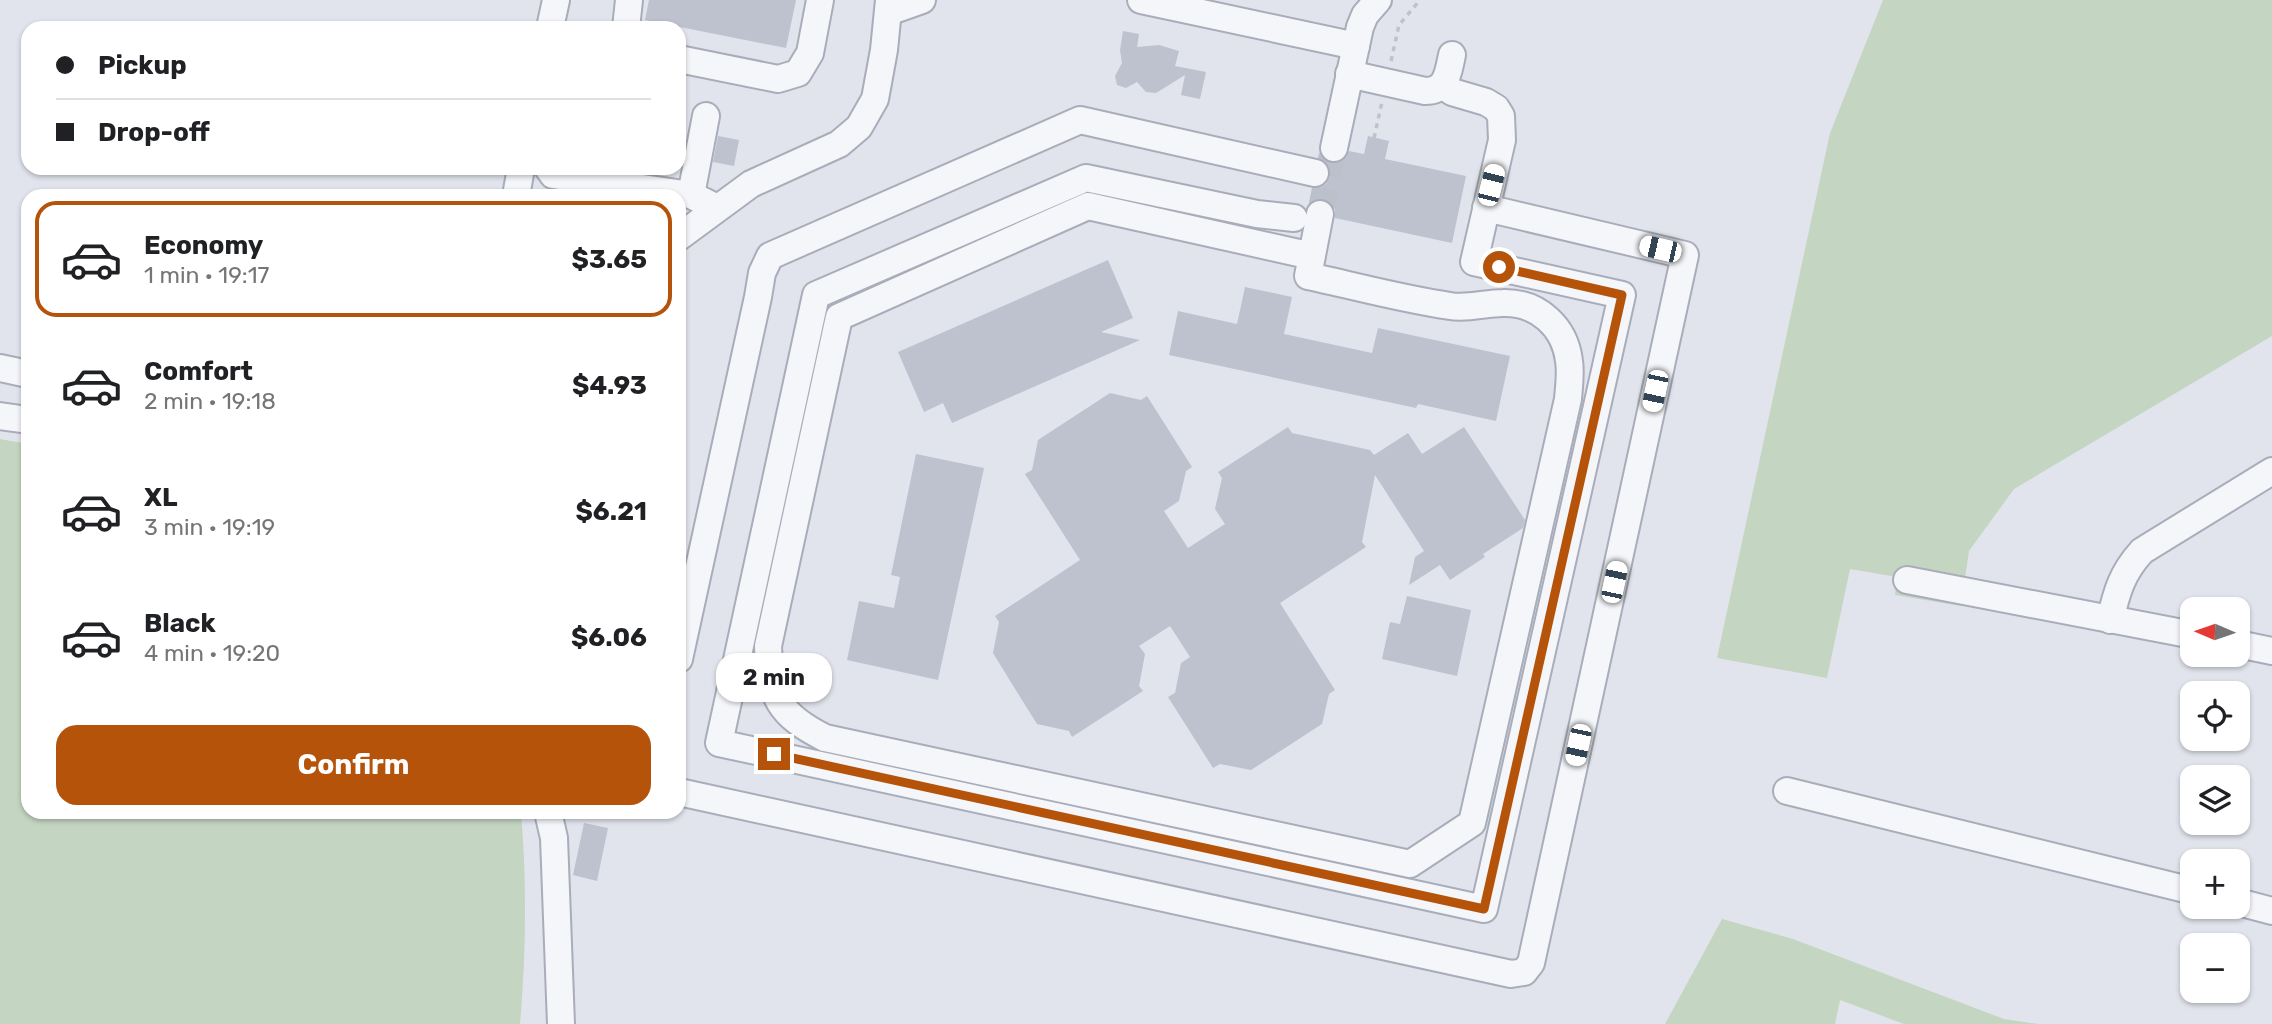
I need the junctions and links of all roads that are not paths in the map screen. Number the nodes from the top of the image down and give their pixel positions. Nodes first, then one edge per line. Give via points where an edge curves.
1 (556, 0) edge
2 (629, 0) edge
3 (820, 0) edge
4 (922, 0) edge
5 (1141, 0) edge
6 (1378, 0) edge
7 (888, 6) edge
8 (552, 21) edge
9 (627, 21) edge
10 (1356, 46) junction
11 (1452, 55) dead end
12 (686, 60) edge
13 (1349, 74) junction
14 (1443, 85) junction
15 (706, 116) dead end
16 (1334, 148) tunnel mouth
17 (1315, 173) dead end
18 (551, 177) edge
19 (622, 183) edge
20 (656, 189) edge
21 (686, 194) edge
22 (691, 195) junction
23 (717, 208) junction
24 (1486, 208) junction
25 (1320, 214) tunnel mouth
26 (1294, 218) dead end
27 (686, 232) edge
28 (1312, 256) junction
29 (0, 368) edge
30 (21, 372) edge
31 (0, 416) edge
32 (21, 419) edge
33 (2272, 471) edge
34 (1907, 580) dead end
35 (2110, 620) junction
36 (686, 627) edge
37 (2180, 633) edge
38 (2250, 646) edge
39 (2272, 651) edge
40 (1787, 791) dead end
41 (686, 794) edge
42 (550, 819) edge
43 (2180, 888) edge
44 (2250, 905) edge
45 (2272, 911) edge
46 (561, 1024) edge

1 - 8 street
2 - 9 street
3 - 12 street via 810,53 798,73 778,79
4 - 7 street
5 - 10 street
6 - 10 street via 1365,15
7 - 23 street via 875,99 859,127 839,144 751,184
10 - 13 street
11 - 14 street
13 - 14 street via 1425,91
13 - 16 street
14 - 24 street via 1486,102 1501,116 1502,140
15 - 22 street
17 - 36 street via 1080,120 770,256 764,264
18 - 19 street
19 - 20 street
21 - 22 street
22 - 23 street
23 - 27 street
24 - 26 street via 1474,262 1622,295 1484,909 719,743 816,295 1086,178
24 - 41 street via 1685,255 1531,963 1524,972 1511,974
25 - 28 street
28 - 28 street via 1308,275 1452,307 1501,303 1531,307 1556,327 1569,359 1568,399 1472,823 1410,864 825,738 790,716 771,684 768,646 839,317 1088,206
29 - 30 street
31 - 32 street
33 - 35 street via 2142,551 2119,584
34 - 35 street
35 - 37 street
38 - 39 street
40 - 43 street
42 - 46 street
44 - 45 street

